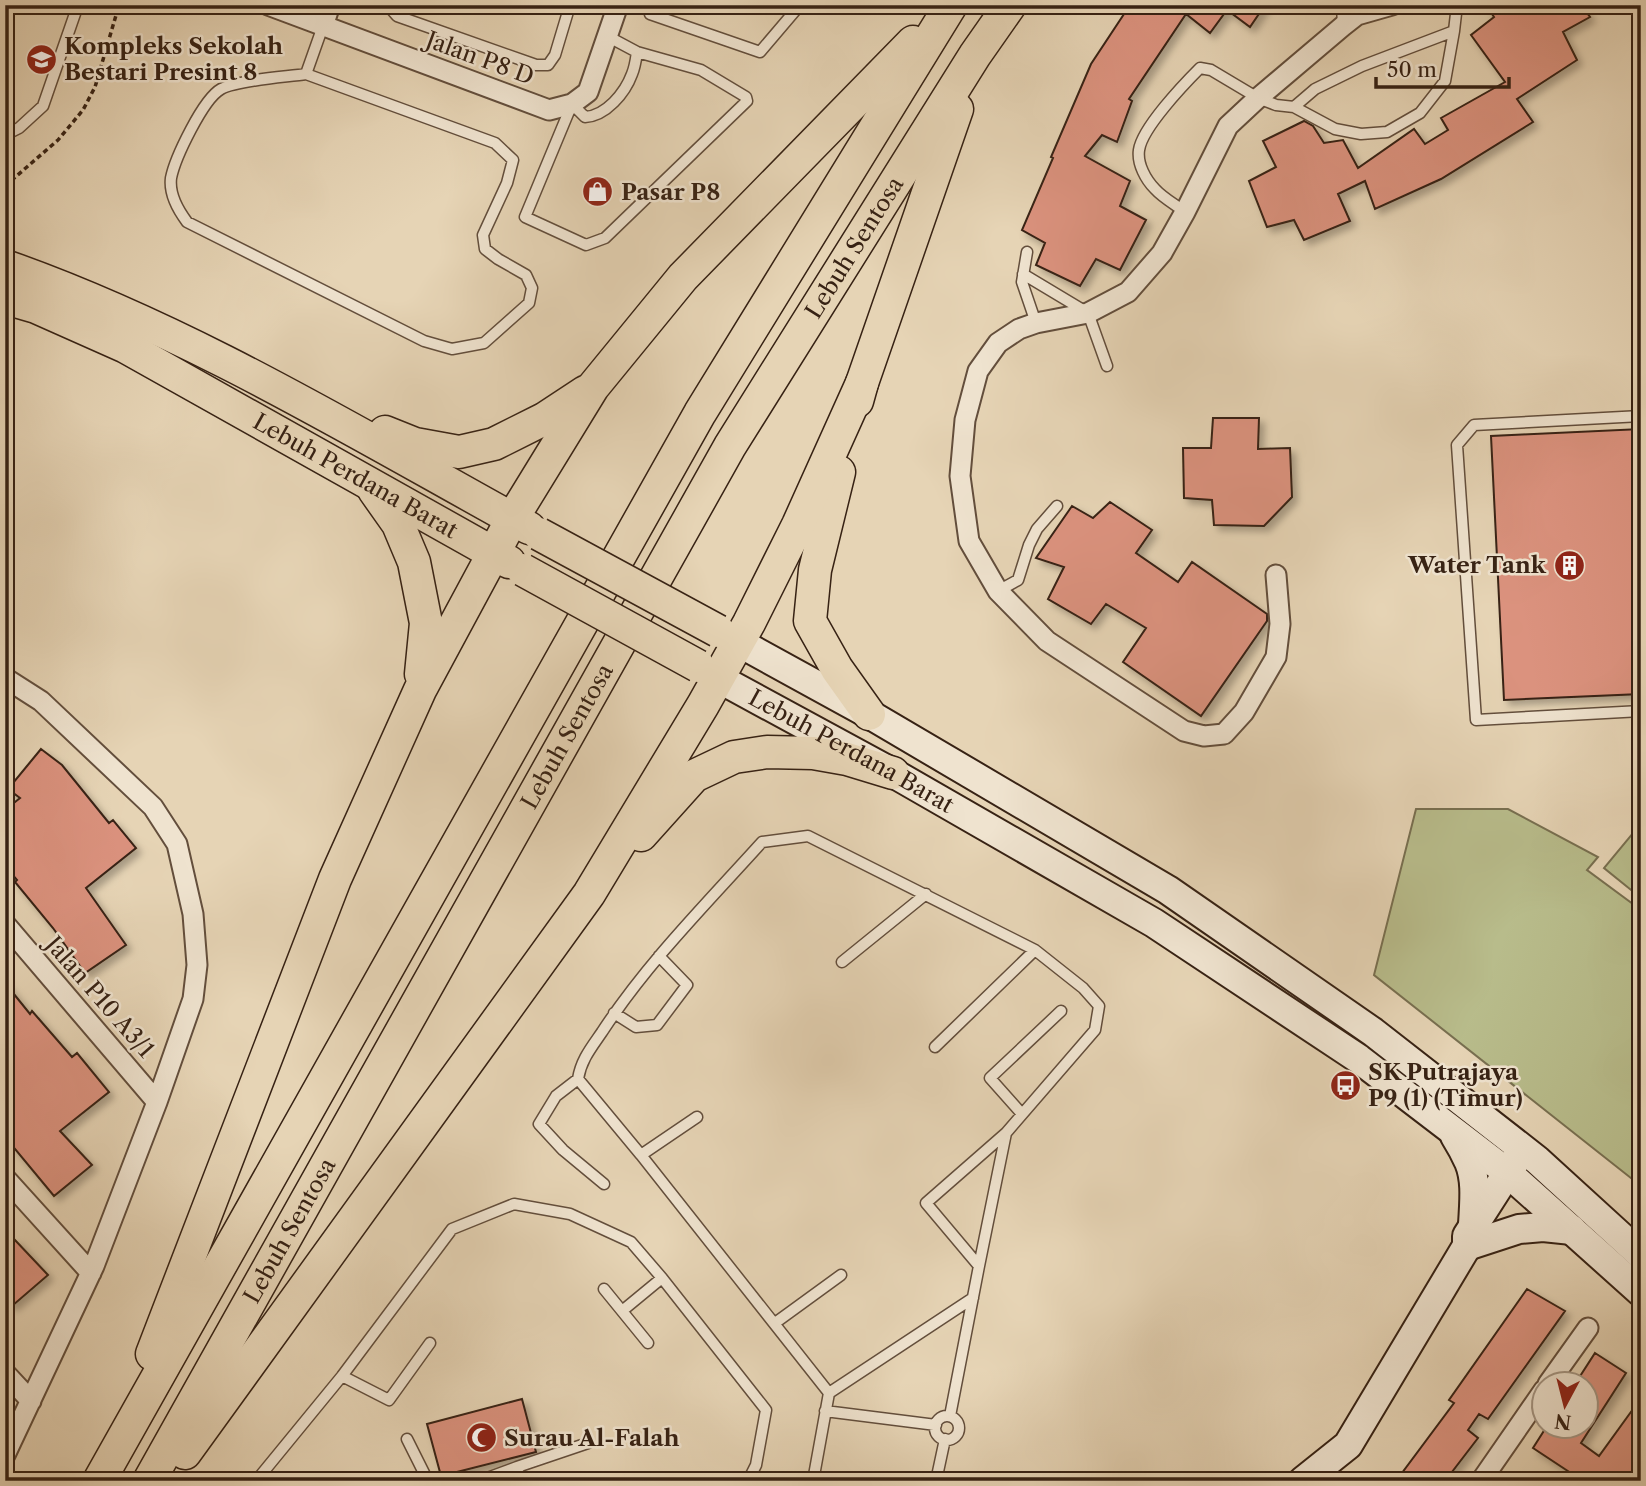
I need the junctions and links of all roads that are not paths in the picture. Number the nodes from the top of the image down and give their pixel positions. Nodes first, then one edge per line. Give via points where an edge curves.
1 (78, 5) edge
2 (268, 5) edge
3 (330, 5) edge
4 (390, 5) edge
5 (570, 5) edge
6 (618, 5) edge
7 (653, 5) edge
8 (800, 5) edge
9 (950, 5) edge
10 (1010, 5) edge
11 (1342, 5) edge
12 (1392, 5) edge
13 (1457, 5) edge
14 (323, 26) junction
15 (1343, 26) junction
16 (1454, 31) junction
17 (607, 36) junction
18 (637, 51) junction
19 (975, 55) junction
20 (306, 74) junction
21 (1258, 98) junction
22 (572, 104) junction
23 (1294, 107) junction
24 (5, 135) edge
25 (1185, 212) junction
26 (1027, 252) dead end
27 (5, 266) edge
28 (1023, 274) junction
29 (5, 298) edge
30 (1088, 313) junction
31 (1036, 323) junction
32 (1107, 366) dead end
33 (862, 383) junction
34 (593, 387) junction
35 (289, 394) junction
36 (1641, 416) edge
37 (370, 484) junction
38 (1057, 506) dead end
39 (526, 526) junction
40 (492, 553) junction
41 (1276, 575) dead end
42 (998, 591) junction
43 (728, 637) junction
44 (708, 672) junction
45 (5, 678) edge
46 (420, 690) junction
47 (1641, 712) edge
48 (869, 714) junction
49 (893, 773) junction
50 (589, 894) junction
51 (926, 894) junction
52 (5, 924) edge
53 (1035, 950) junction
54 (659, 956) junction
55 (842, 961) dead end
56 (1061, 1011) dead end
57 (614, 1013) junction
58 (935, 1047) dead end
59 (578, 1079) junction
60 (158, 1102) junction
61 (1022, 1114) junction
62 (697, 1117) dead end
63 (1453, 1131) junction
64 (1006, 1133) junction
65 (1530, 1154) junction
66 (641, 1155) junction
67 (1513, 1177) junction
68 (5, 1178) edge
69 (604, 1184) dead end
70 (1572, 1230) junction
71 (1472, 1239) junction
72 (1641, 1255) edge
73 (979, 1266) junction
74 (91, 1273) junction
75 (841, 1275) dead end
76 (662, 1278) junction
77 (604, 1289) dead end
78 (1641, 1292) edge
79 (973, 1298) junction
80 (622, 1311) junction
81 (775, 1323) junction
82 (1588, 1328) dead end
83 (430, 1343) dead end
84 (648, 1343) dead end
85 (1558, 1370) edge
86 (5, 1373) edge
87 (342, 1376) junction
88 (829, 1393) junction
89 (31, 1401) junction
90 (825, 1411) junction
91 (1530, 1411) edge
92 (950, 1416) junction
93 (936, 1425) junction
94 (407, 1439) dead end
95 (945, 1439) junction
96 (588, 1443) dead end
97 (5, 1454) edge
98 (517, 1468) junction
99 (106, 1469) edge
100 (149, 1481) edge
101 (164, 1481) edge
102 (256, 1481) edge
103 (428, 1481) edge
104 (479, 1481) edge
105 (522, 1481) edge
106 (748, 1481) edge
107 (813, 1481) edge
108 (936, 1481) edge
109 (1303, 1481) edge
110 (1481, 1481) edge

1 - 24 lane via 43,106
2 - 14 street, Jalan P8 D
3 - 14 street
4 - 5 lane via 397,16 536,65 548,65
6 - 17 street
7 - 8 lane via 650,14 760,52
9 - 34 main road via 683,276
9 - 99 main road, Lebuh Sentosa via 700,413
10 - 19 main road, Lebuh Sentosa
11 - 15 lane
12 - 15 street via 1357,15
13 - 16 lane
14 - 20 lane
14 - 22 street, Jalan P8 D via 549,110
15 - 21 street
16 - 23 lane via 1362,66 1315,89
16 - 23 lane via 1445,81 1420,113 1387,132 1335,129
17 - 18 lane
17 - 22 street via 588,92
18 - 22 lane via 625,88 604,112 585,117
18 - 22 lane via 701,70 747,101 605,238 586,246 525,217
19 - 33 main road
19 - 100 main road, Lebuh Sentosa via 730,446
20 - 20 lane via 495,144 513,160 483,235 485,249 526,275 532,288 529,303 484,343 452,349 424,341 187,222 176,207 171,180 179,156 202,109 220,89
21 - 23 lane
21 - 25 street via 1228,126
21 - 25 lane via 1200,68 1174,94 1146,134 1139,150 1140,167 1155,190
25 - 30 street via 1162,253 1128,292
26 - 28 lane
27 - 35 main road, Lebuh Perdana Barat via 160,330
28 - 30 lane
28 - 31 lane
29 - 37 main road, Lebuh Perdana Barat via 126,347
30 - 31 street
30 - 32 lane
31 - 42 street via 998,343 978,371 965,420 960,476 969,541
33 - 43 main road via 798,525
33 - 48 main road via 815,570 810,621
34 - 35 main road via 494,444 459,452 415,444
34 - 39 main road
35 - 39 main road, Lebuh Perdana Barat
36 - 47 lane via 1474,425 1457,445 1476,720
37 - 40 main road, Lebuh Perdana Barat
37 - 46 main road via 398,524 414,562 426,623
38 - 42 lane via 1037,529 1018,580
39 - 40 main road
39 - 43 main road, Lebuh Perdana Barat, bridge
40 - 44 main road, Lebuh Perdana Barat, bridge
40 - 46 main road
41 - 42 street via 1280,624 1276,657 1244,712 1224,734 1204,736 1184,731 1047,640
43 - 44 main road
43 - 48 street, Lebuh Perdana Barat
44 - 49 street, Lebuh Perdana Barat
44 - 50 main road
45 - 60 street via 41,701 153,807 177,844 193,914 197,965 193,999
46 - 99 main road via 335,879
48 - 65 street, Lebuh Perdana Barat via 1168,890 1373,1032
49 - 50 main road via 813,752 734,757 694,776
49 - 63 street, Lebuh Perdana Barat via 1154,923 1359,1059
50 - 101 main road
51 - 53 lane
51 - 54 lane via 808,836 762,842
51 - 55 lane
52 - 60 street, Jalan P10 A3/1
53 - 58 lane
53 - 61 lane via 1099,1006 1095,1030
54 - 57 lane
54 - 57 lane via 687,985 657,1025 636,1027
56 - 61 lane via 990,1077
57 - 59 lane via 580,1065
59 - 66 lane
59 - 69 lane via 555,1096 539,1124
60 - 74 street
61 - 64 lane
62 - 66 lane
63 - 67 street, Lebuh Perdana Barat
63 - 71 street via 1472,1172
64 - 73 lane
64 - 73 lane via 926,1203
65 - 67 street
65 - 72 street, Lebuh Perdana Barat
66 - 81 lane
67 - 70 street, Lebuh Perdana Barat
67 - 71 street
68 - 74 street
70 - 71 street via 1519,1228
70 - 78 street, Lebuh Perdana Barat
71 - 109 street via 1348,1445
73 - 79 lane
74 - 89 street
75 - 81 lane
76 - 80 lane
76 - 87 lane via 631,1242 570,1214 513,1204 452,1229
76 - 106 lane via 766,1410 756,1465
77 - 80 lane
79 - 88 lane
79 - 92 lane
80 - 84 lane
81 - 88 lane
82 - 85 street
83 - 87 lane via 389,1400
86 - 89 street
87 - 102 lane
88 - 90 lane
89 - 97 street
90 - 93 lane
90 - 107 lane
91 - 110 street
92 - 93 lane
92 - 95 lane via 958,1431
93 - 95 lane via 938,1435
94 - 103 lane
95 - 108 lane
96 - 98 lane
98 - 104 lane
98 - 105 lane

